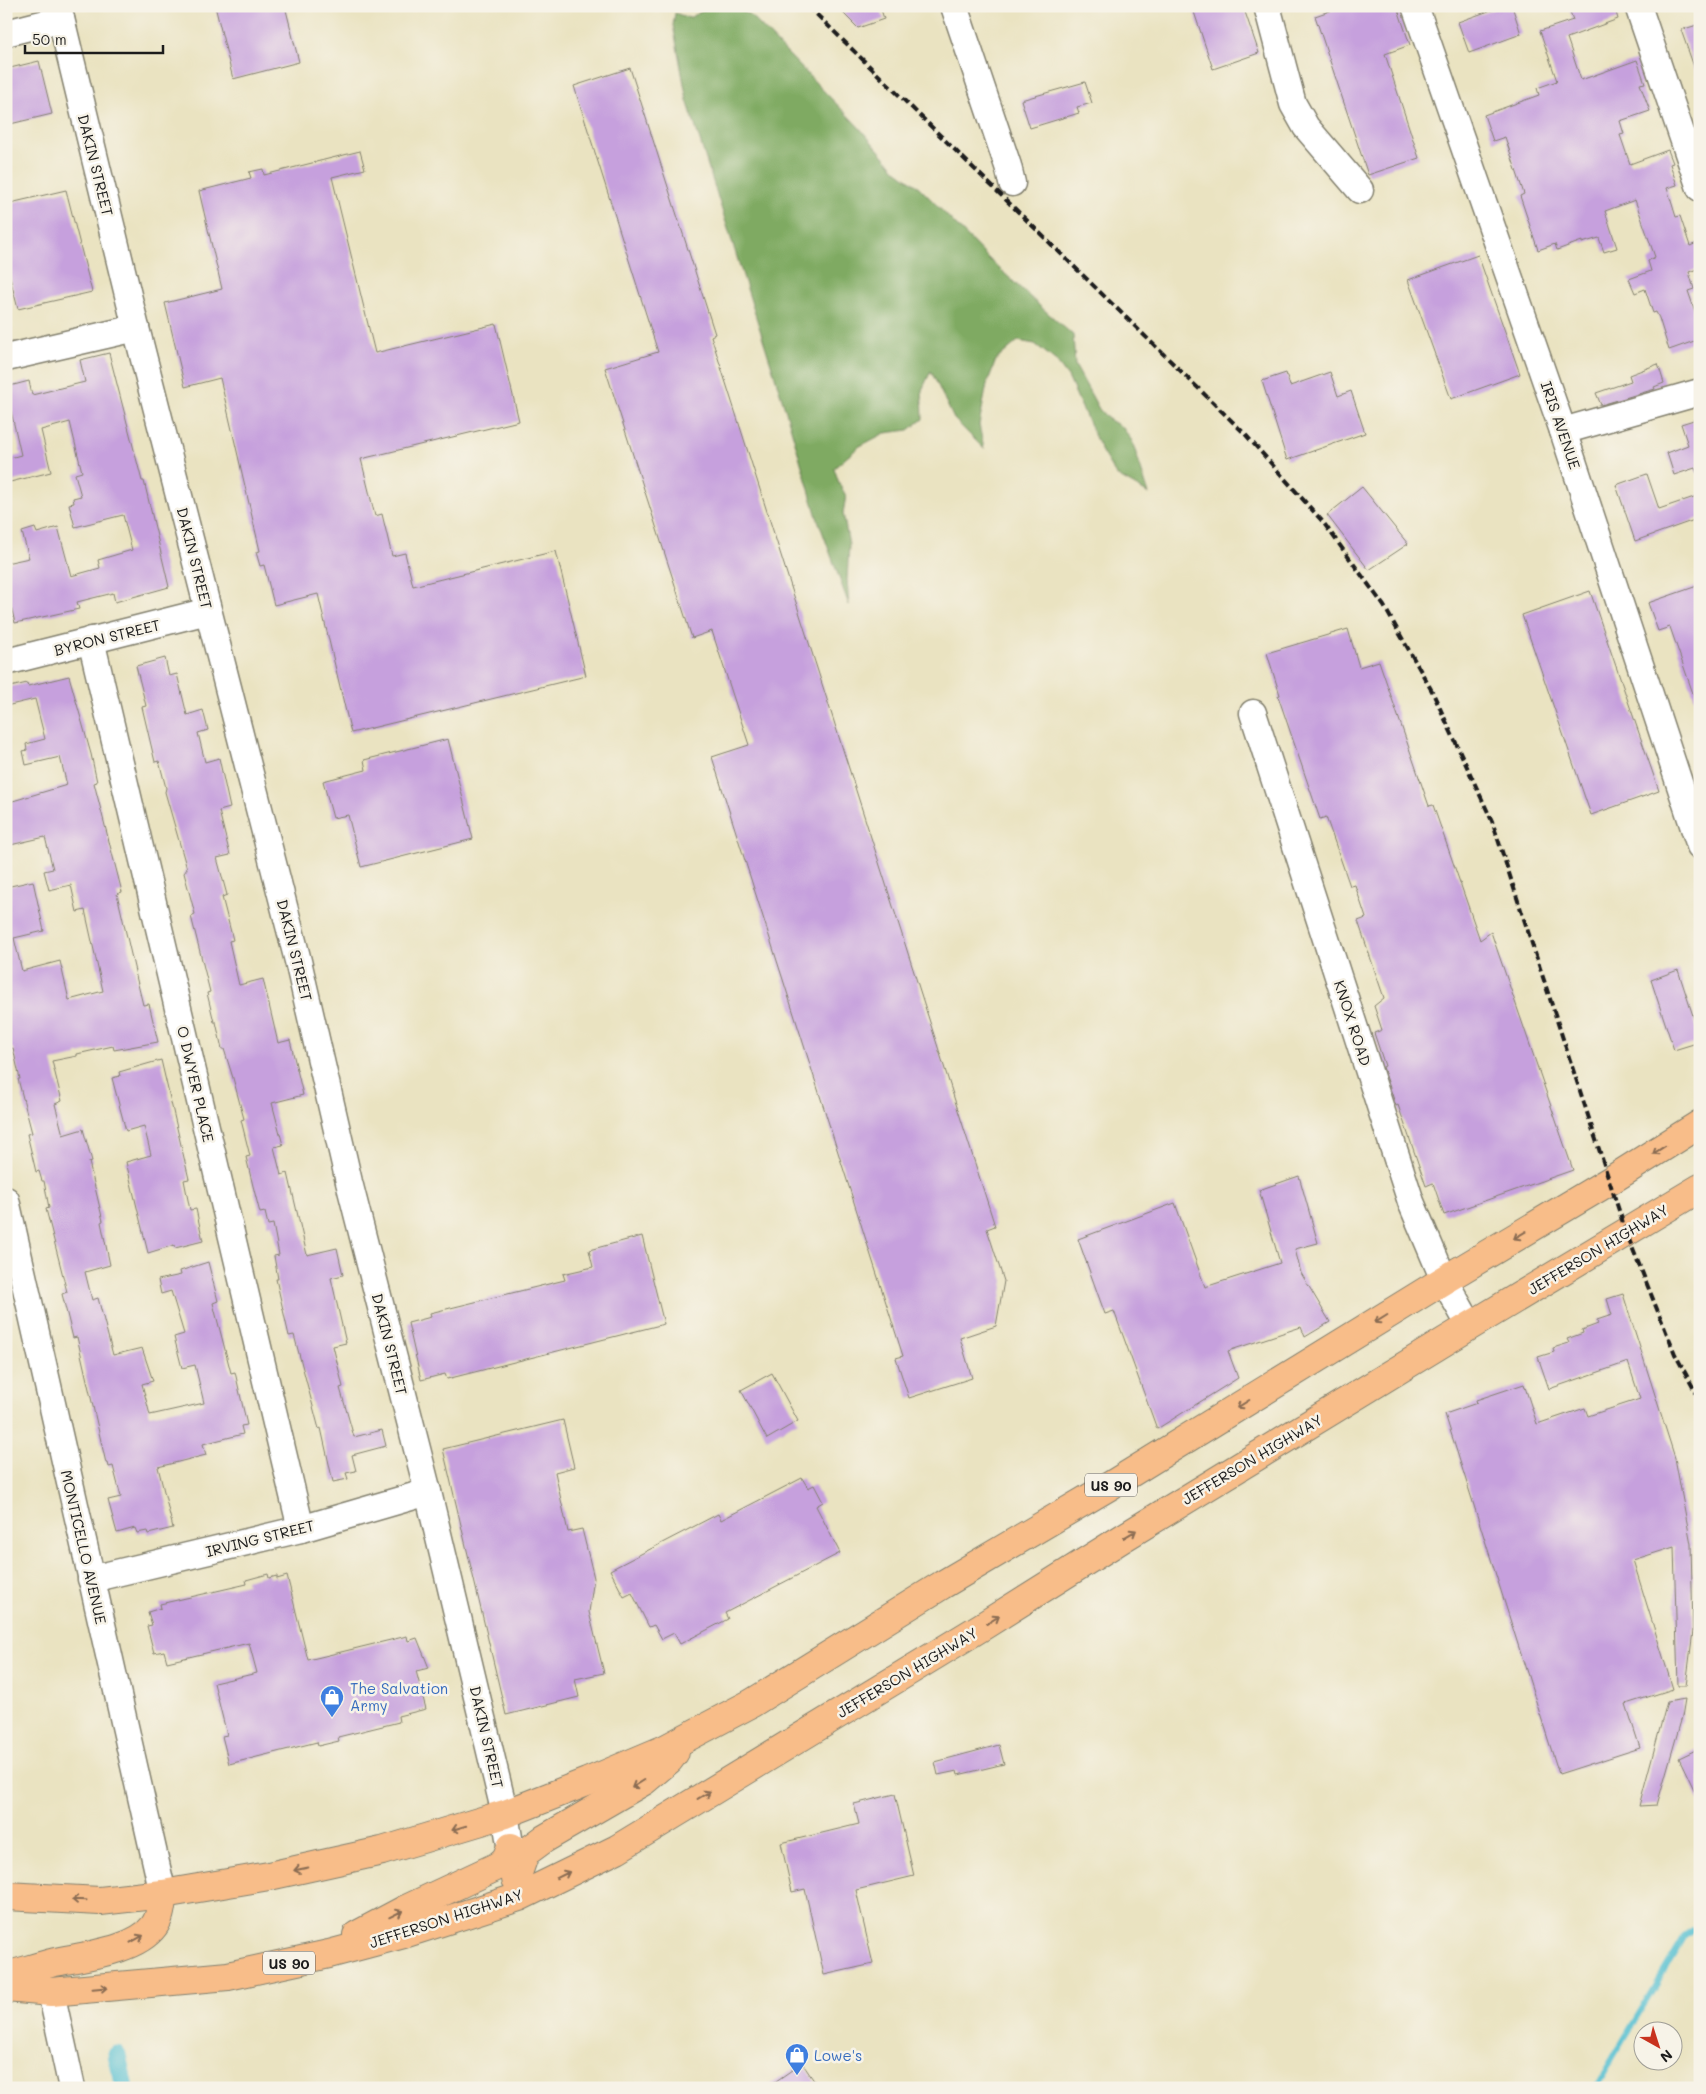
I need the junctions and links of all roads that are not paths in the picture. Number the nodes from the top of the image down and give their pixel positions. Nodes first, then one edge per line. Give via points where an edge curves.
1 (954, 6) edge
2 (1267, 6) edge
3 (1415, 6) edge
4 (1638, 6) edge
5 (59, 13) edge
6 (6, 33) edge
7 (1012, 183) dead end
8 (1700, 188) edge
9 (1360, 190) dead end
10 (136, 328) junction
11 (6, 358) edge
12 (1700, 392) edge
13 (1563, 431) junction
14 (208, 611) junction
15 (91, 640) junction
16 (6, 662) edge
17 (1253, 713) dead end
18 (1700, 846) edge
19 (1700, 1124) edge
20 (1700, 1188) edge
21 (6, 1200) edge
22 (1444, 1280) junction
23 (1470, 1326) junction
24 (428, 1492) junction
25 (300, 1528) junction
26 (91, 1579) junction
27 (685, 1738) junction
28 (505, 1814) junction
29 (511, 1847) junction
30 (518, 1888) junction
31 (162, 1894) junction
32 (6, 1896) edge
33 (341, 1950) junction
34 (6, 1976) edge
35 (6, 1988) edge
36 (51, 1992) junction
37 (72, 2088) edge

1 - 7 street
2 - 9 street via 1293,104 1306,127
3 - 13 street, IRIS AVENUE
4 - 8 street
5 - 6 street
5 - 10 street, DAKIN STREET
10 - 11 street
10 - 14 street, DAKIN STREET
12 - 13 street
13 - 18 street, IRIS AVENUE
14 - 15 street, BYRON STREET
14 - 24 street, DAKIN STREET via 298,961 349,1182
15 - 16 street, BYRON STREET
15 - 25 street, O DWYER PLACE
17 - 22 street, KNOX ROAD via 1411,1202
19 -> 22 main road, US 90
20 - 23 main road, JEFFERSON HIGHWAY / US 90
21 - 26 street, MONTICELLO AVENUE
22 - 23 street, KNOX ROAD
22 -> 27 main road, US 90 via 760,1698
30 -> 23 main road, JEFFERSON HIGHWAY / US 90 via 625,1844
24 - 25 street, IRVING STREET
24 - 28 street, DAKIN STREET
25 - 26 street, IRVING STREET
26 - 31 street, MONTICELLO AVENUE
27 - 28 main road, US 90
27 -> 30 main road via 669,1760 644,1781 525,1853
28 - 29 street, DAKIN STREET
28 -> 31 main road, US 90 via 382,1851 269,1876
29 - 30 street, DAKIN STREET
33 -> 29 main road via 360,1932 498,1866 506,1859
30 - 33 main road, JEFFERSON HIGHWAY / US 90 via 404,1934
31 -> 32 main road, US 90 via 100,1901
34 -> 31 main road via 112,1950 139,1940 153,1927 160,1914
36 -> 33 main road, JEFFERSON HIGHWAY / US 90 via 228,1976
35 - 36 main road, US 90
36 - 37 street

